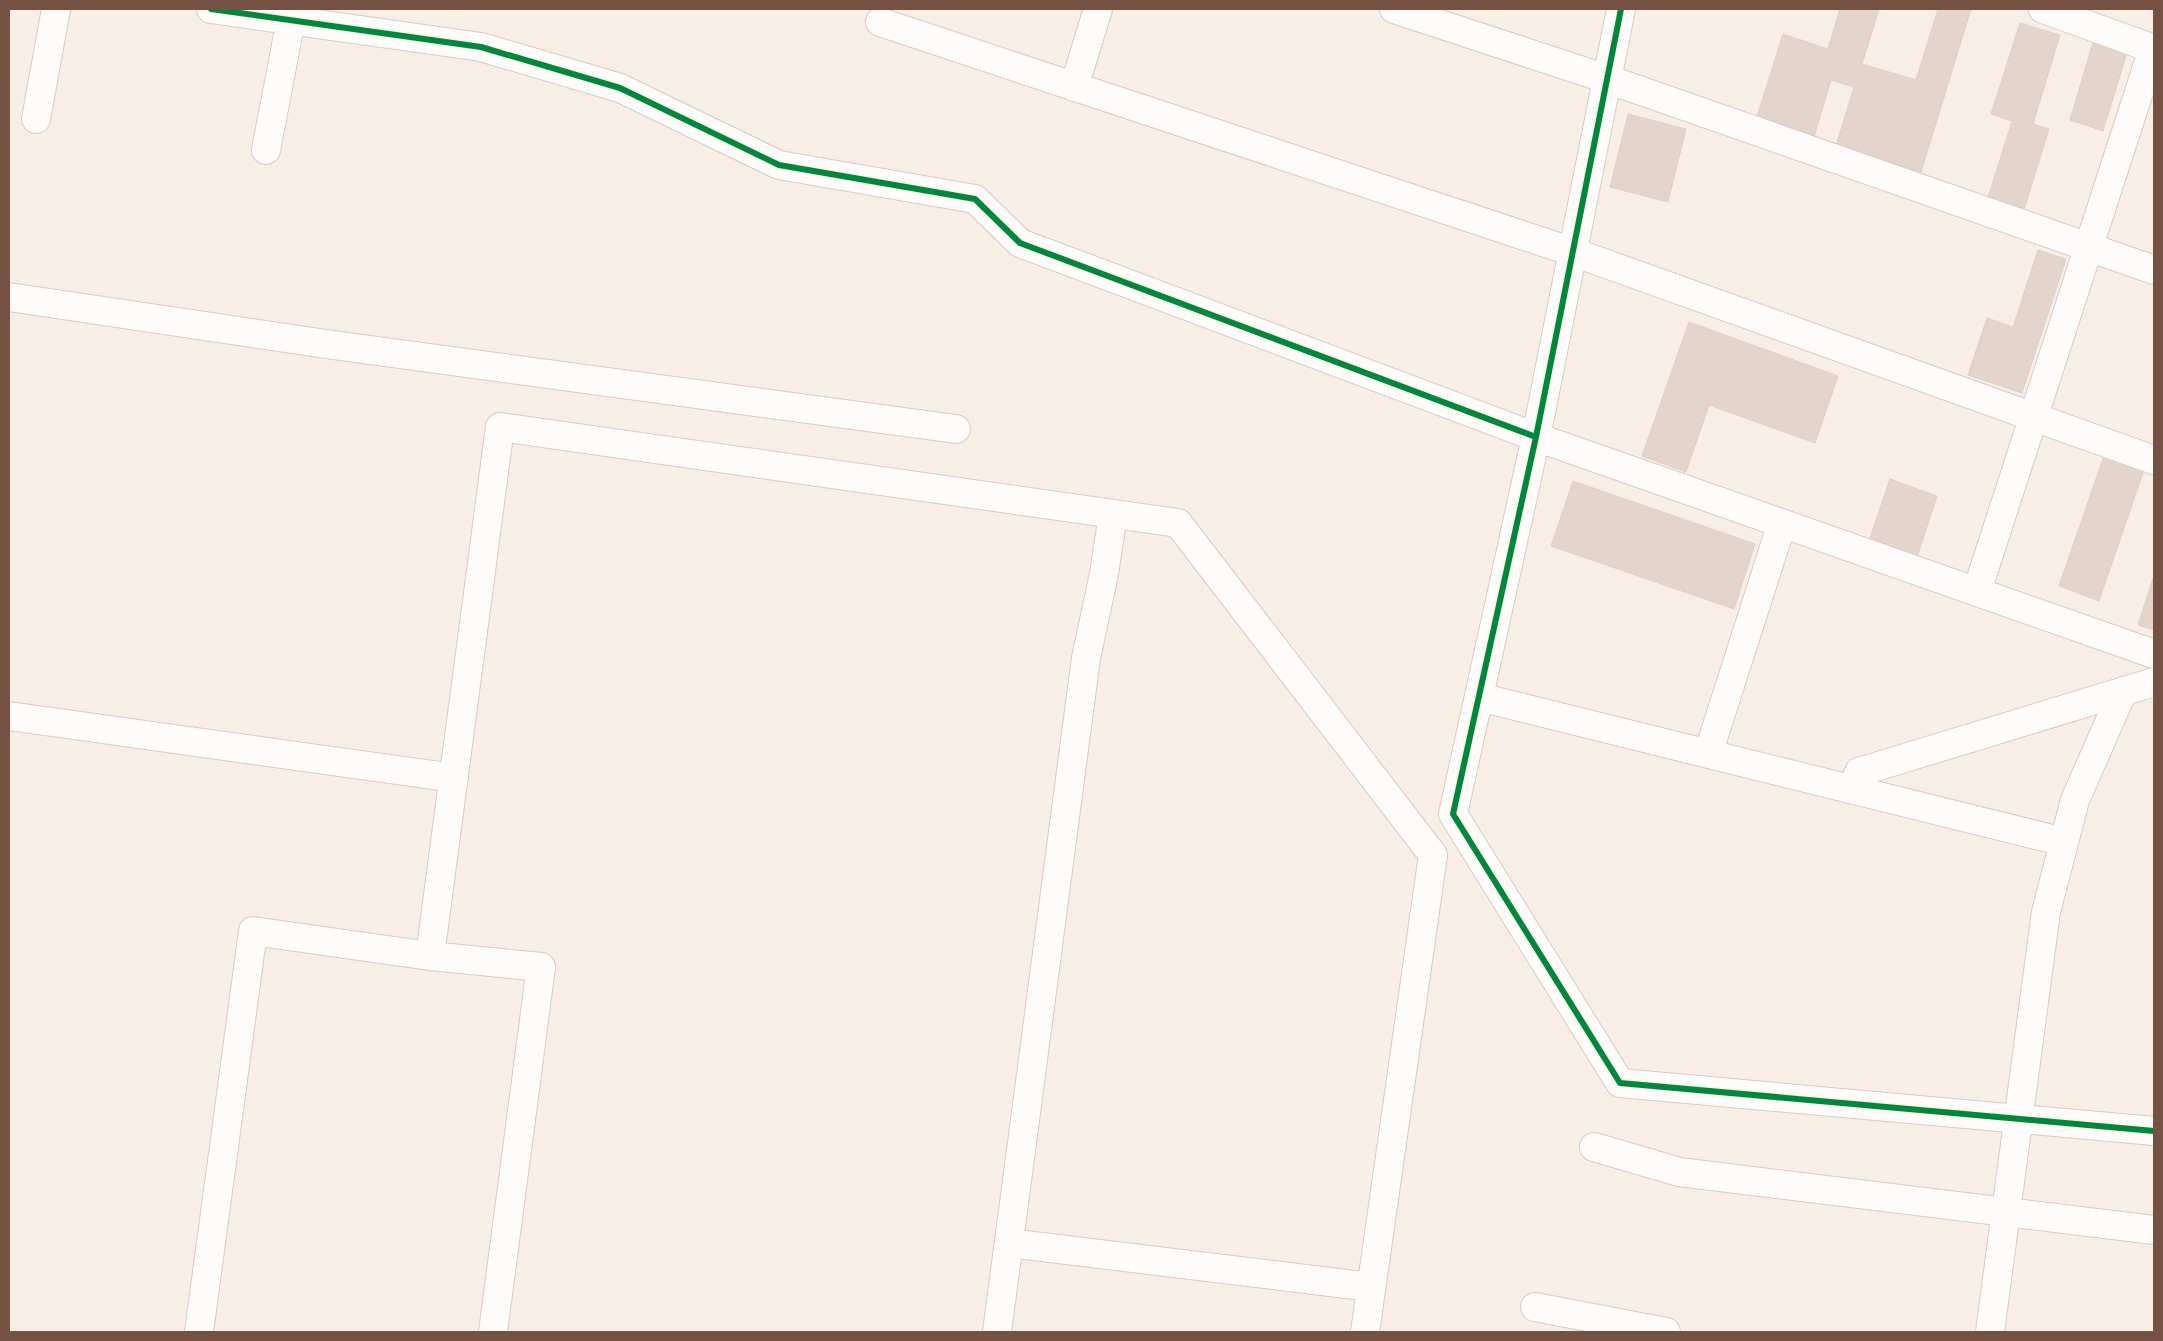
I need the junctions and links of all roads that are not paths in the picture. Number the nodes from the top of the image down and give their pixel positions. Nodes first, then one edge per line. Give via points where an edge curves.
1 (56, 9) edge
2 (211, 9) edge
3 (1098, 9) edge
4 (1394, 9) edge
5 (1621, 9) edge
6 (2042, 9) edge
7 (291, 14) edge
8 (880, 22) dead end
9 (2153, 49) edge
10 (1607, 79) junction
11 (1074, 86) junction
12 (36, 119) dead end
13 (266, 150) dead end
14 (2089, 246) junction
15 (1573, 252) junction
16 (2154, 270) edge
17 (9, 297) edge
18 (2033, 417) junction
19 (956, 429) dead end
20 (1536, 437) junction
21 (2154, 460) edge
22 (1113, 514) junction
23 (1782, 523) junction
24 (1977, 592) junction
25 (2154, 654) edge
26 (2154, 682) edge
27 (2122, 691) junction
28 (1479, 697) junction
29 (9, 716) edge
30 (1708, 754) junction
31 (454, 778) junction
32 (1852, 789) junction
33 (2064, 842) junction
34 (430, 956) junction
35 (2018, 1119) junction
36 (2154, 1131) edge
37 (1594, 1147) dead end
38 (2006, 1211) junction
39 (2154, 1230) edge
40 (1009, 1243) junction
41 (1371, 1287) junction
42 (1535, 1307) dead end
43 (198, 1332) edge
44 (493, 1332) edge
45 (997, 1332) edge
46 (1365, 1332) edge
47 (1666, 1332) edge
48 (1990, 1332) edge

1 - 12 street
2 - 7 street
3 - 11 street
4 - 10 street
5 - 10 street
6 - 9 street
7 - 13 street
7 - 20 street via 481,47 620,88 779,165 976,199 1020,243
8 - 11 street
9 - 14 street
10 - 14 street
10 - 15 street
11 - 15 street
14 - 16 street
14 - 18 street
15 - 18 street
15 - 20 street
17 - 19 street via 352,348
18 - 21 street
18 - 24 street
20 - 23 street
20 - 28 street
22 - 31 street via 500,427
22 - 40 street via 1086,658
22 - 41 street via 1178,523 1433,855
23 - 24 street
23 - 30 street
24 - 25 street
26 - 27 street
27 - 32 street via 1859,772
27 - 33 street via 2075,800
28 - 30 street
28 - 35 street via 1453,814 1620,1083
29 - 31 street
30 - 32 street
31 - 34 street
32 - 33 street
33 - 35 street via 2046,912
34 - 43 street via 253,931
34 - 44 street via 541,967
35 - 36 street
35 - 38 street
37 - 38 street via 1679,1172
38 - 39 street
38 - 48 street
40 - 41 street
40 - 45 street
41 - 46 street
42 - 47 street

